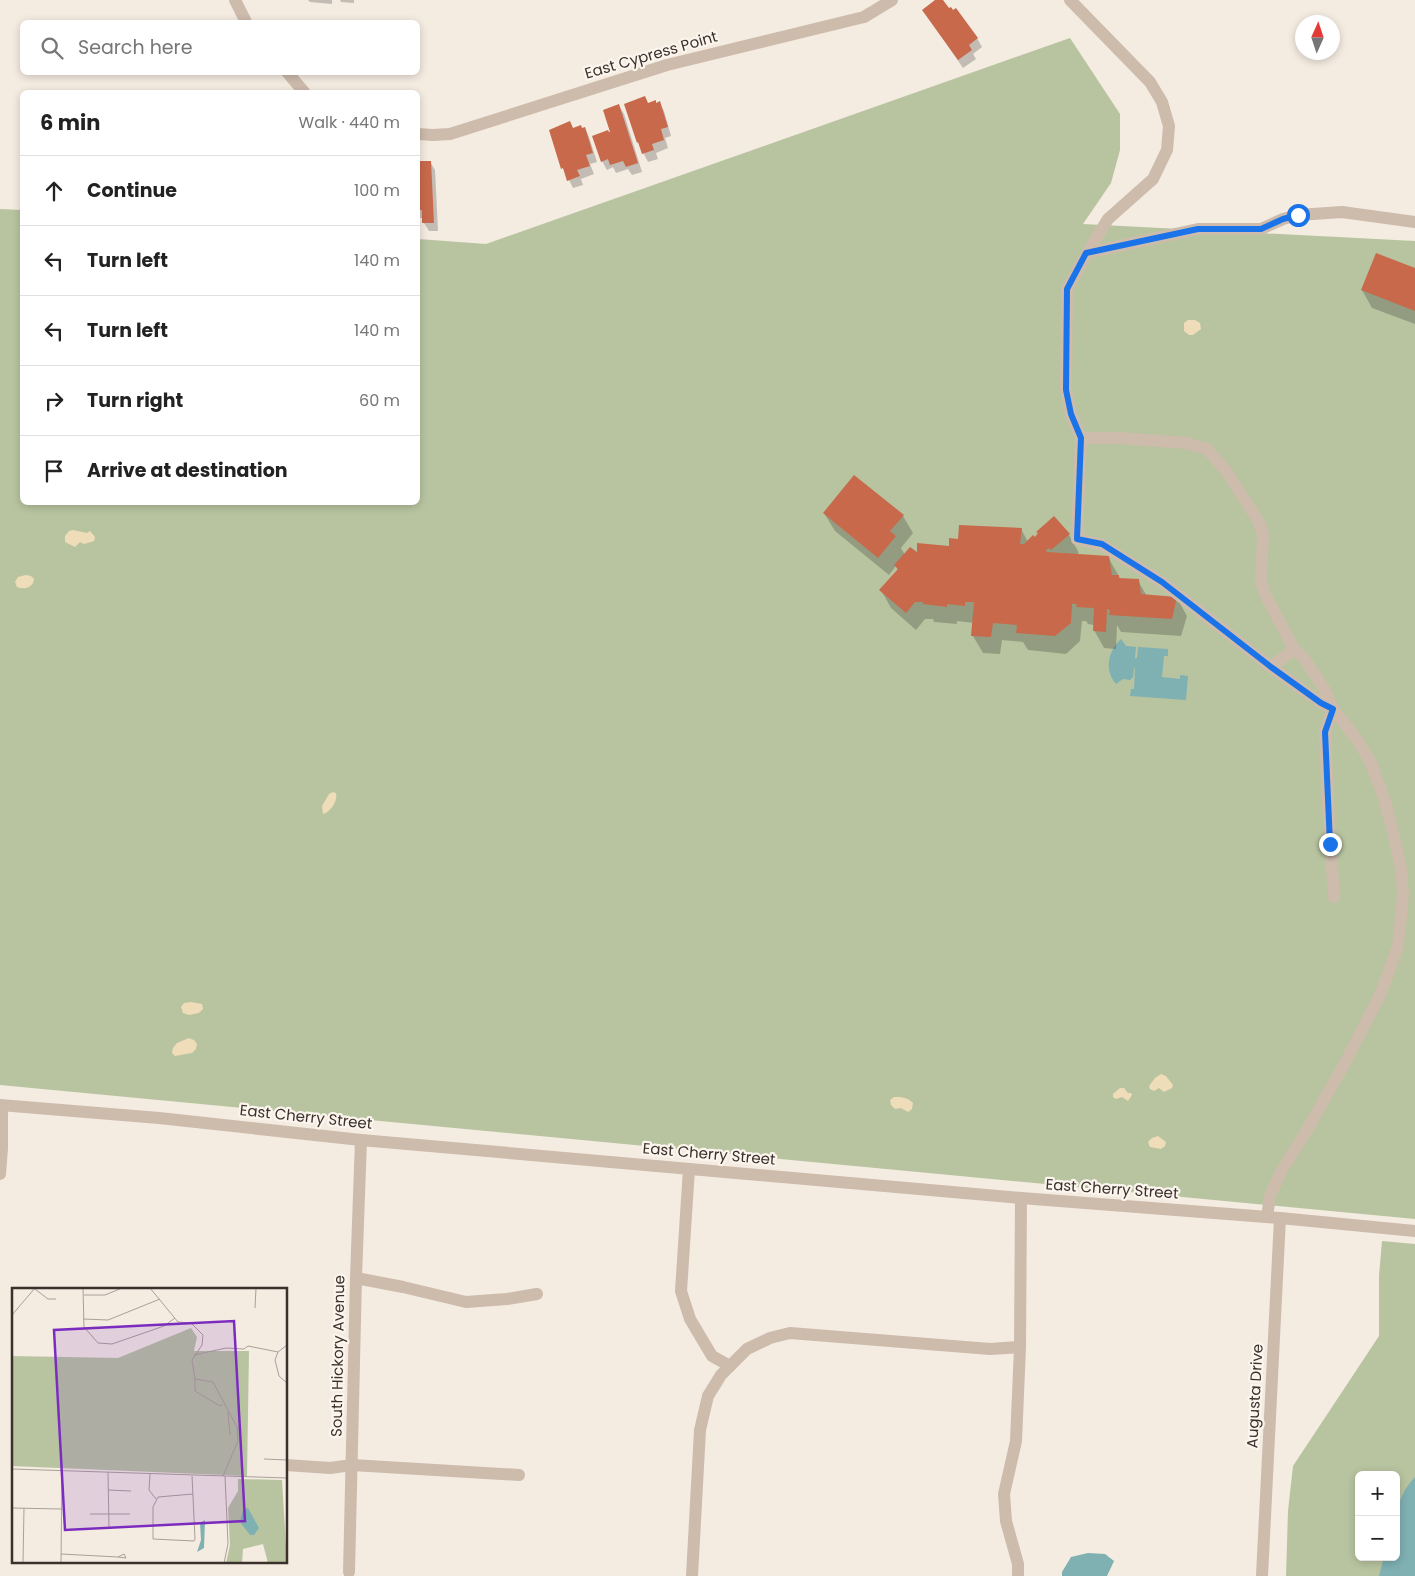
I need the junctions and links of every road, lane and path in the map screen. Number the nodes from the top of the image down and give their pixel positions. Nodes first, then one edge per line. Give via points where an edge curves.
1 (236, 0) edge
2 (892, 0) edge
3 (1070, 0) edge
4 (245, 20) edge
5 (290, 75) edge
6 (302, 90) edge
7 (420, 134) edge
8 (1415, 222) edge
9 (1086, 253) junction
10 (1081, 438) junction
11 (1294, 650) junction
12 (1271, 667) junction
13 (1333, 709) junction
14 (1334, 897) dead end
15 (1, 1106) edge
16 (360, 1140) junction
17 (690, 1168) junction
18 (0, 1174) edge
19 (1021, 1198) junction
20 (1274, 1217) junction
21 (1415, 1231) edge
22 (356, 1278) junction
23 (536, 1294) dead end
24 (1020, 1346) junction
25 (730, 1366) junction
26 (288, 1465) edge
27 (352, 1466) junction
28 (519, 1475) dead end
29 (349, 1572) dead end
30 (692, 1576) edge
31 (1018, 1576) edge
32 (1262, 1576) edge

1 - 4 street
2 - 7 street, East Cypress Point via 864,17 667,65 450,134
3 - 9 street via 1150,82 1162,102 1169,126 1167,150 1153,179 1108,219
5 - 6 street
8 - 9 street via 1342,212 1298,215 1261,229 1198,229
9 - 10 street via 1067,289 1066,390
10 - 11 street via 1186,442 1207,449 1226,471 1259,522 1263,534 1261,580
10 - 12 street via 1077,539 1102,544 1162,582
11 - 12 street
11 - 13 street via 1303,657 1325,690
12 - 13 street
13 - 14 street via 1325,732
13 - 20 street, Augusta Drive via 1370,762 1385,801 1401,868 1401,922 1398,946 1381,993 1270,1196
15 - 16 street, East Cherry Street via 159,1118
15 - 18 street
16 - 17 street, East Cherry Street
16 - 22 street, South Hickory Avenue
17 - 19 street, East Cherry Street
17 - 25 street via 681,1291 690,1319 712,1356
19 - 20 street, East Cherry Street
19 - 24 street
20 - 21 street, East Cherry Street
20 - 32 street, Augusta Drive
22 - 23 street via 466,1302
22 - 27 street, South Hickory Avenue
24 - 25 street via 990,1349 790,1333 747,1349
24 - 31 street via 1016,1441 1004,1494 1006,1521 1018,1564
25 - 30 street via 708,1396 700,1430
26 - 27 street
27 - 28 street
27 - 29 street, South Hickory Avenue

